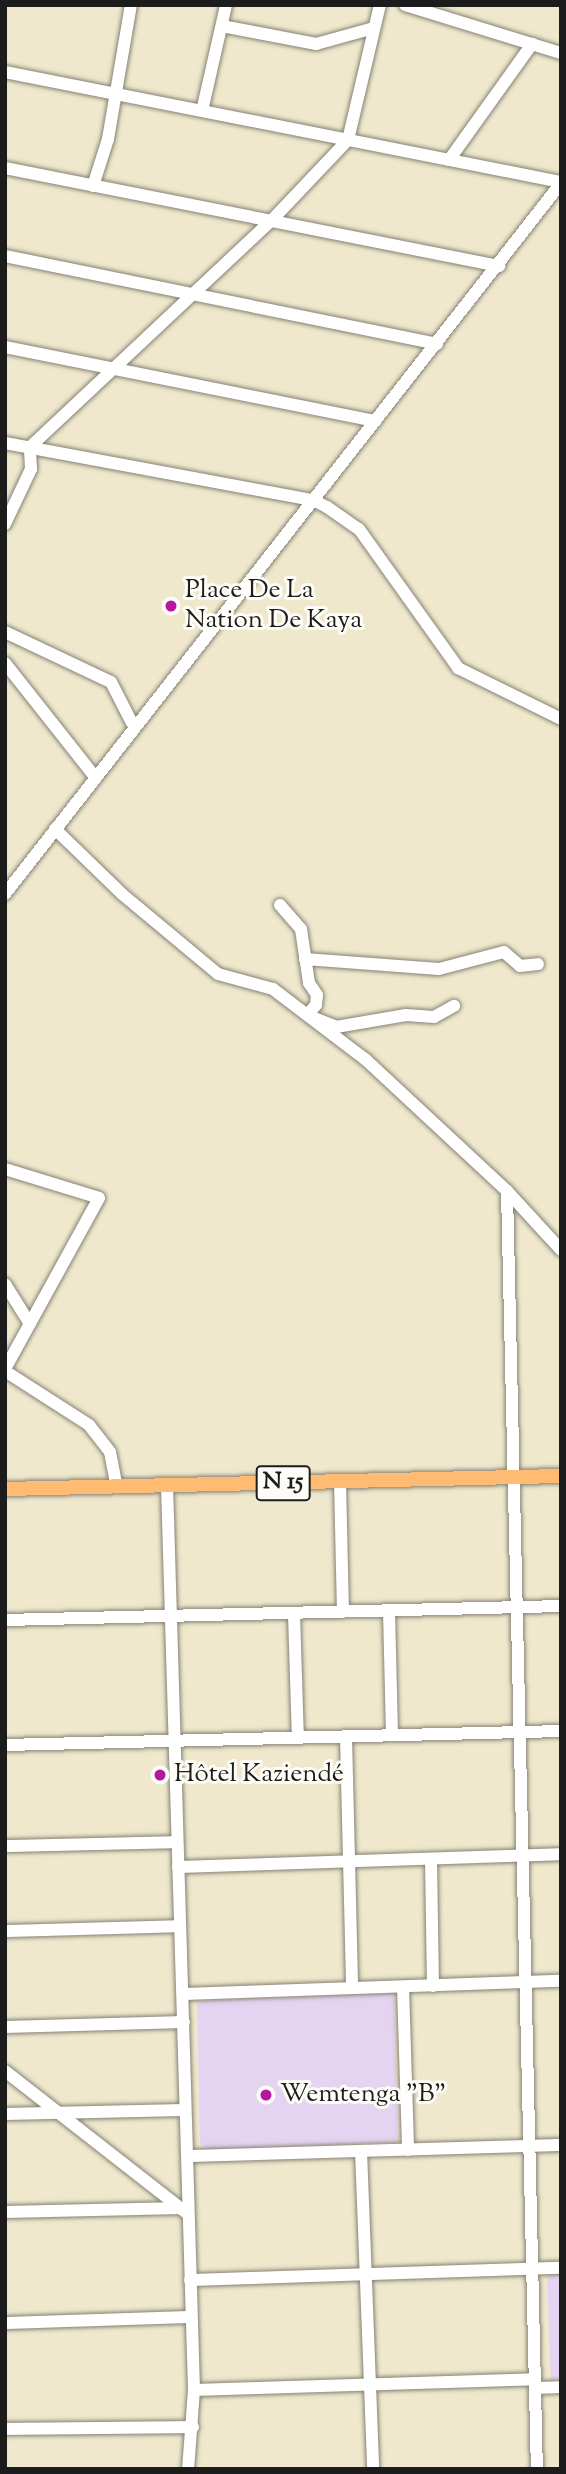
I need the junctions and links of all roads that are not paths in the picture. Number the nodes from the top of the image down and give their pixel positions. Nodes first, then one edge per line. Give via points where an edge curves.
1 (131, 5) edge
2 (226, 5) edge
3 (380, 5) edge
4 (405, 5) edge
5 (222, 26) junction
6 (374, 28) junction
7 (532, 44) junction
8 (561, 53) edge
9 (5, 72) edge
10 (115, 94) junction
11 (202, 111) junction
12 (348, 140) junction
13 (449, 160) junction
14 (5, 169) edge
15 (561, 183) edge
16 (93, 186) junction
17 (271, 221) junction
18 (5, 256) edge
19 (499, 266) junction
20 (191, 293) junction
21 (437, 344) junction
22 (5, 347) edge
23 (109, 368) junction
24 (376, 421) junction
25 (5, 443) edge
26 (30, 447) junction
27 (313, 500) junction
28 (5, 524) edge
29 (5, 632) edge
30 (5, 663) edge
31 (561, 719) edge
32 (132, 723) dead end
33 (95, 777) junction
34 (55, 829) junction
35 (5, 894) edge
36 (280, 905) dead end
37 (305, 959) junction
38 (538, 964) dead end
39 (454, 1006) dead end
40 (307, 1015) junction
41 (5, 1169) edge
42 (507, 1191) junction
43 (561, 1250) edge
44 (5, 1284) edge
45 (30, 1324) junction
46 (5, 1370) edge
47 (561, 1476) edge
48 (516, 1477) junction
49 (340, 1481) junction
50 (167, 1485) junction
51 (117, 1487) junction
52 (5, 1489) edge
53 (561, 1606) edge
54 (519, 1607) junction
55 (388, 1611) junction
56 (343, 1612) junction
57 (294, 1614) junction
58 (171, 1615) junction
59 (5, 1620) edge
60 (561, 1731) edge
61 (522, 1732) junction
62 (392, 1735) junction
63 (346, 1737) junction
64 (298, 1738) junction
65 (174, 1741) junction
66 (5, 1745) edge
67 (177, 1842) junction
68 (5, 1846) edge
69 (561, 1854) edge
70 (524, 1855) junction
71 (431, 1859) junction
72 (349, 1861) junction
73 (178, 1867) junction
74 (180, 1926) junction
75 (5, 1931) edge
76 (561, 1981) edge
77 (527, 1982) junction
78 (433, 1986) junction
79 (402, 1987) junction
80 (352, 1988) junction
81 (183, 1994) junction
82 (184, 2022) junction
83 (5, 2027) edge
84 (5, 2071) edge
85 (183, 2109) junction
86 (58, 2113) junction
87 (5, 2114) edge
88 (561, 2145) edge
89 (530, 2146) junction
90 (408, 2150) junction
91 (361, 2151) junction
92 (188, 2156) junction
93 (185, 2210) junction
94 (5, 2212) edge
95 (561, 2268) edge
96 (533, 2269) junction
97 (365, 2275) junction
98 (190, 2280) junction
99 (190, 2317) junction
100 (5, 2323) edge
101 (536, 2384) junction
102 (369, 2385) junction
103 (561, 2387) edge
104 (194, 2390) junction
105 (193, 2427) junction
106 (5, 2429) edge
107 (188, 2469) edge
108 (373, 2469) edge
109 (537, 2469) edge

1 - 10 street
2 - 5 street
3 - 6 street
4 - 7 street
5 - 6 street via 316,44
5 - 11 street
6 - 12 street
7 - 8 street
7 - 13 street
9 - 10 street
10 - 11 street
10 - 16 street
11 - 12 street
12 - 13 street
12 - 17 street
13 - 15 street
14 - 16 street
15 - 19 street
16 - 17 street
17 - 19 street
17 - 20 street
18 - 20 street
19 - 21 street
20 - 21 street
20 - 23 street
21 - 24 street
22 - 23 street
23 - 24 street
23 - 26 street
24 - 27 street
25 - 26 street
26 - 27 street
26 - 28 street via 31,469
27 - 31 street via 359,530 444,651 467,676
27 - 33 street
29 - 32 street via 111,682
30 - 33 street
33 - 34 street
34 - 35 street
34 - 40 street via 122,894 218,974 273,989
36 - 37 street via 301,929
37 - 38 street via 439,969 504,953 520,966
37 - 40 street via 309,983 317,995 316,1005
39 - 40 street via 434,1017 405,1015 336,1027
40 - 42 street via 365,1059
41 - 45 street via 99,1198
42 - 43 street
42 - 48 street
44 - 45 street
45 - 46 street
46 - 51 street via 89,1424 110,1452
47 - 48 main road, N 15
48 - 49 main road, N 15
48 - 54 street
49 - 50 main road, N 15
49 - 56 street
50 - 51 main road, N 15
50 - 58 street
51 - 52 main road, N 15
53 - 54 street
54 - 55 street
54 - 61 street
55 - 56 street
55 - 62 street
56 - 57 street
57 - 58 street
57 - 64 street
58 - 59 street
58 - 65 street
60 - 61 street
61 - 62 street
61 - 70 street
62 - 63 street
63 - 64 street
63 - 72 street
64 - 65 street
65 - 66 street
65 - 67 street
67 - 68 street
67 - 73 street
69 - 70 street
70 - 71 street
70 - 77 street
71 - 72 street
71 - 78 street
72 - 73 street
72 - 80 street
73 - 74 street
74 - 75 street
74 - 81 street
76 - 77 street
77 - 78 street
77 - 89 street
78 - 79 street
79 - 80 street
79 - 90 street
80 - 81 street
81 - 82 street
82 - 83 street
82 - 85 street
84 - 86 street
85 - 86 street
85 - 92 street
86 - 87 street
86 - 93 street
88 - 89 street
89 - 90 street
89 - 96 street
90 - 91 street
91 - 92 street
91 - 97 street
92 - 93 street
93 - 94 street
93 - 98 street
95 - 96 street
96 - 97 street
96 - 101 street
97 - 98 street
97 - 102 street
98 - 99 street
99 - 100 street
99 - 104 street
101 - 102 street
101 - 103 street
101 - 109 street
102 - 104 street
102 - 108 street
104 - 105 street
105 - 106 street
105 - 107 street

